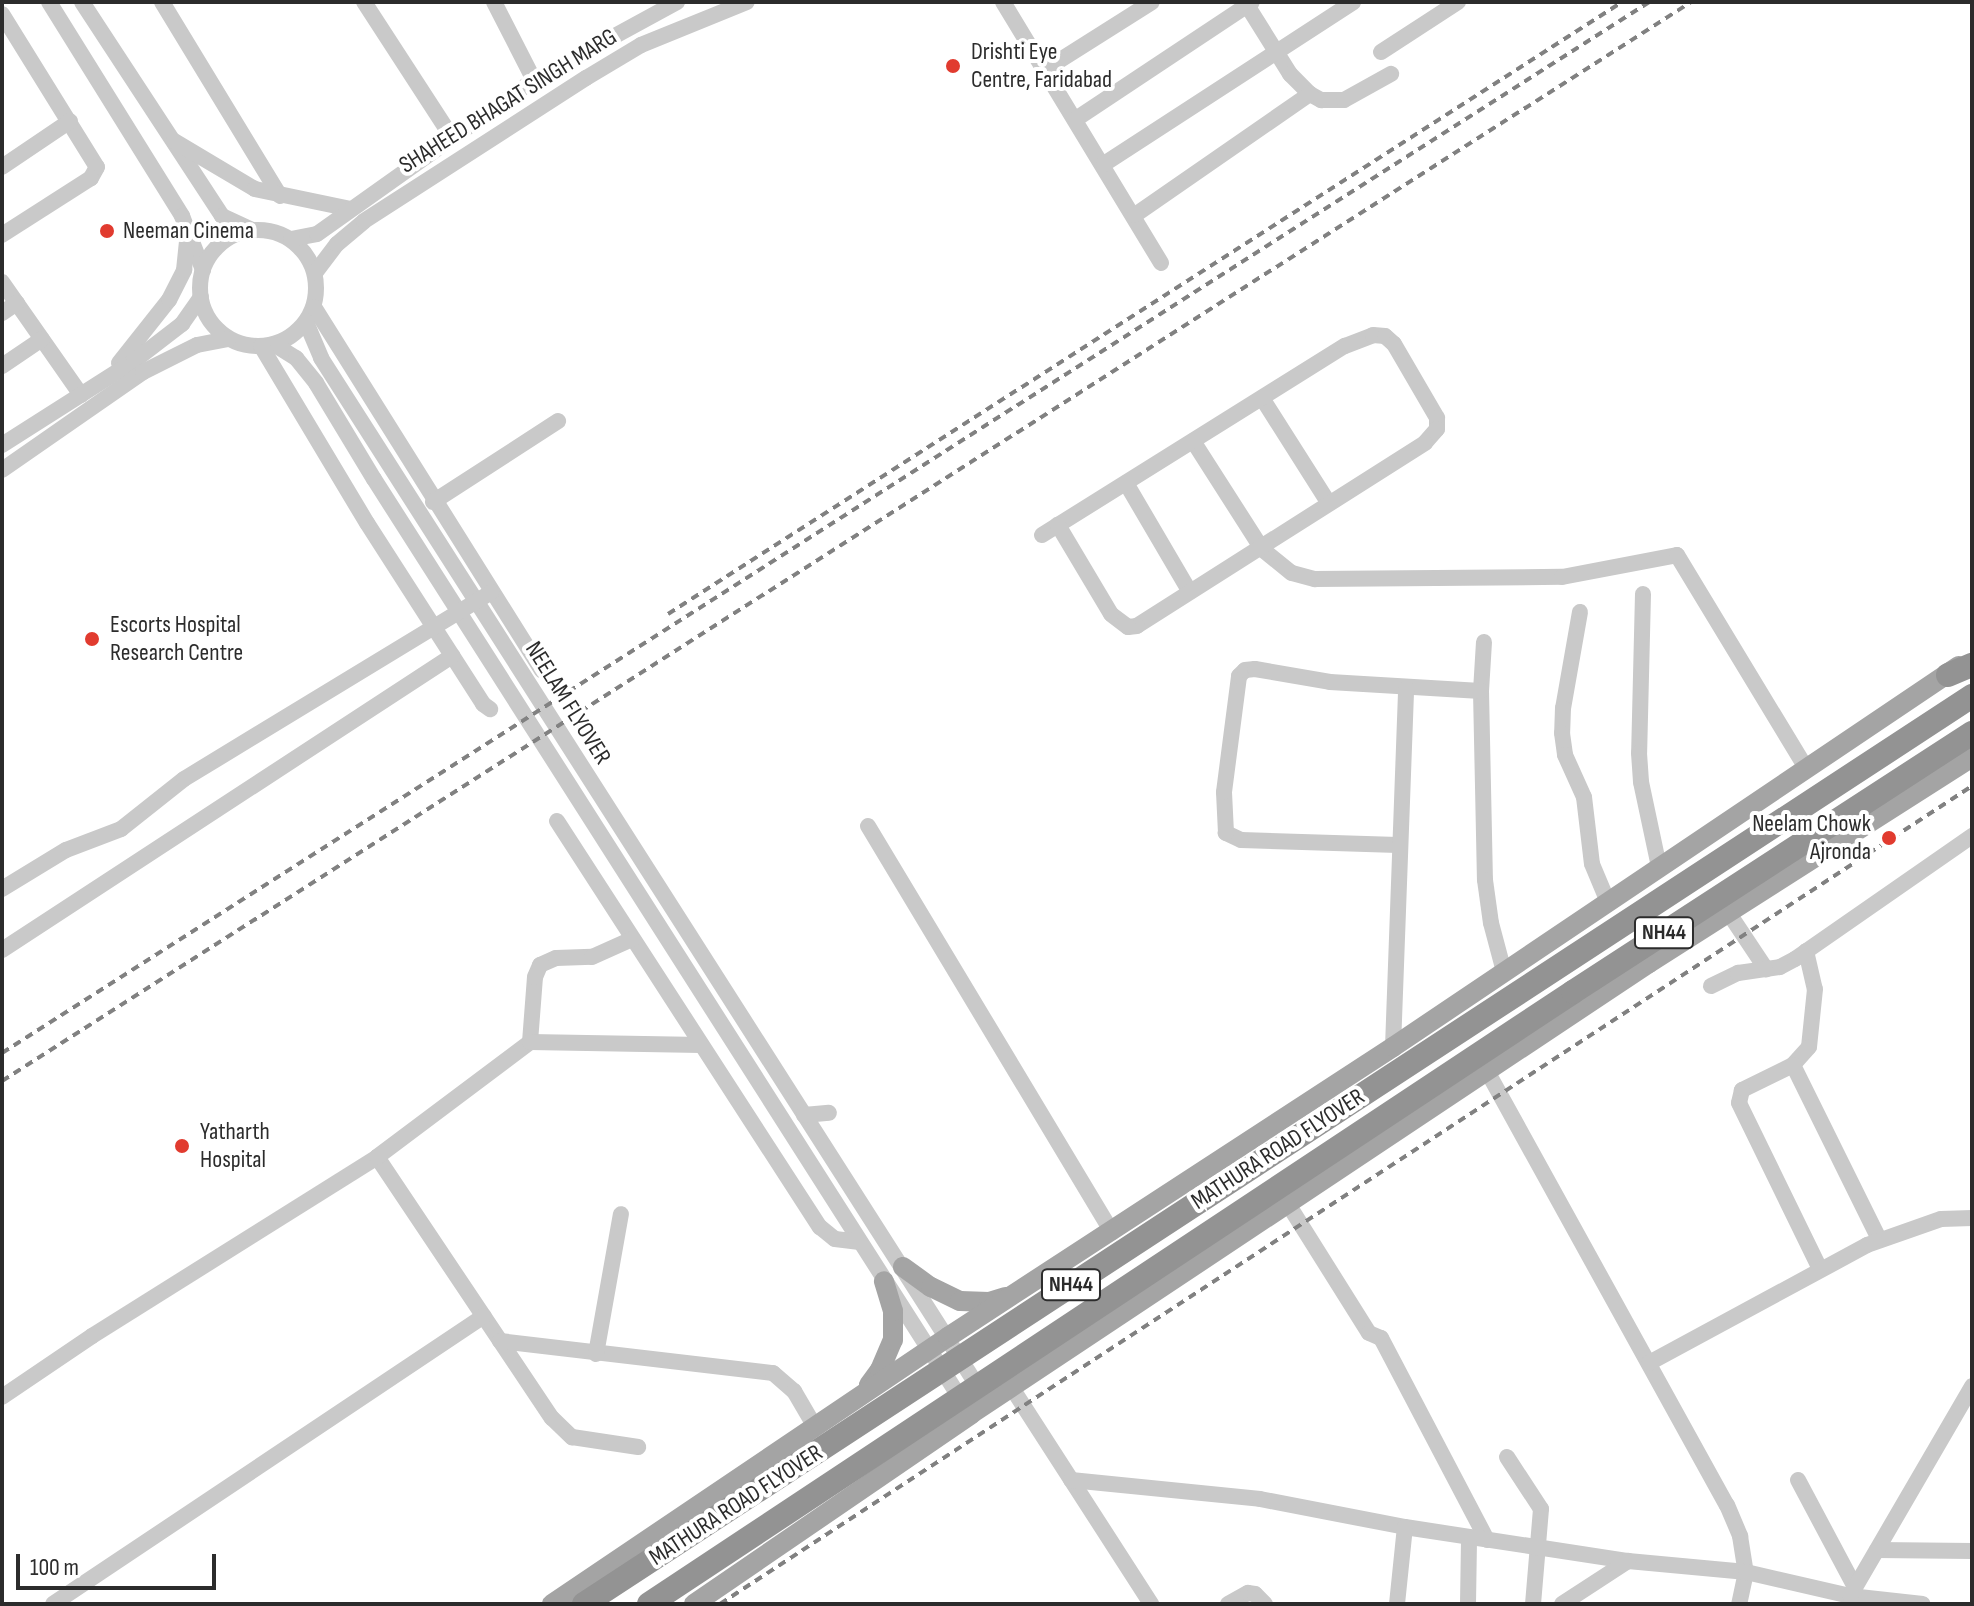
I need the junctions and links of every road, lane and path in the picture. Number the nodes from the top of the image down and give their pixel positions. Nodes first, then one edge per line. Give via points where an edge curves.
1 (49, 2) edge
2 (82, 2) edge
3 (162, 2) edge
4 (364, 2) edge
5 (494, 2) edge
6 (677, 2) edge
7 (747, 2) edge
8 (1003, 2) edge
9 (1152, 2) edge
10 (1353, 2) edge
11 (1458, 2) edge
12 (1248, 3) edge
13 (2, 14) edge
14 (1276, 51) junction
15 (1381, 52) dead end
16 (1046, 69) junction
17 (1391, 74) dead end
18 (534, 80) junction
19 (1310, 94) junction
20 (1076, 119) junction
21 (70, 121) junction
22 (170, 138) junction
23 (453, 139) junction
24 (1104, 164) junction
25 (2, 167) edge
26 (280, 196) junction
27 (351, 209) junction
28 (1135, 215) junction
29 (186, 227) junction
30 (250, 229) junction
31 (2, 235) edge
32 (291, 239) junction
33 (1161, 263) dead end
34 (203, 270) junction
35 (315, 273) junction
36 (2, 282) edge
37 (201, 297) junction
38 (17, 303) junction
39 (2, 313) edge
40 (310, 314) junction
41 (42, 339) junction
42 (228, 339) junction
43 (268, 346) junction
44 (2, 366) edge
45 (105, 379) junction
46 (81, 395) junction
47 (1262, 398) junction
48 (558, 421) dead end
49 (1193, 441) junction
50 (2, 445) edge
51 (2, 470) edge
52 (1126, 483) junction
53 (433, 502) junction
54 (1328, 502) junction
55 (1058, 525) junction
56 (1042, 535) dead end
57 (1262, 549) junction
58 (492, 592) junction
59 (1190, 592) junction
60 (1643, 594) dead end
61 (1580, 612) dead end
62 (436, 625) junction
63 (1484, 642) dead end
64 (452, 656) junction
65 (1972, 656) edge
66 (1972, 665) edge
67 (542, 670) dead end
68 (1948, 675) junction
69 (1406, 688) junction
70 (1481, 691) junction
71 (1972, 696) edge
72 (490, 709) dead end
73 (1972, 733) edge
74 (1972, 757) edge
75 (1806, 768) junction
76 (557, 821) dead end
77 (868, 826) dead end
78 (1972, 836) edge
79 (1398, 845) junction
80 (1659, 867) junction
81 (1754, 875) junction
82 (2, 889) edge
83 (1608, 902) junction
84 (1728, 912) junction
85 (632, 939) junction
86 (2, 950) edge
87 (1806, 951) junction
88 (1649, 963) junction
89 (699, 969) junction
90 (1766, 969) junction
91 (1504, 972) junction
92 (1711, 986) dead end
93 (530, 1042) junction
94 (701, 1045) junction
95 (1393, 1047) junction
96 (1793, 1065) junction
97 (1487, 1071) junction
98 (829, 1113) dead end
99 (804, 1115) junction
100 (377, 1157) junction
101 (1288, 1204) junction
102 (621, 1214) dead end
103 (1972, 1218) edge
104 (1112, 1232) junction
105 (1879, 1239) junction
106 (860, 1242) junction
107 (903, 1267) junction
108 (1820, 1269) junction
109 (884, 1281) junction
110 (1022, 1290) junction
111 (484, 1316) junction
112 (948, 1337) junction
113 (500, 1341) junction
114 (1070, 1348) junction
115 (928, 1351) junction
116 (596, 1354) junction
117 (1649, 1363) junction
118 (881, 1383) junction
119 (1972, 1386) edge
120 (1012, 1388) junction
121 (2, 1397) edge
122 (859, 1398) junction
123 (980, 1409) junction
124 (815, 1427) junction
125 (638, 1447) dead end
126 (923, 1447) junction
127 (1507, 1457) dead end
128 (1071, 1480) junction
129 (1798, 1480) dead end
130 (1405, 1527) junction
131 (1469, 1537) junction
132 (1487, 1540) junction
133 (1538, 1545) junction
134 (1877, 1550) junction
135 (1972, 1551) edge
136 (1628, 1561) junction
137 (1746, 1572) junction
138 (1851, 1596) edge
139 (53, 1604) edge
140 (552, 1604) edge
141 (584, 1604) edge
142 (649, 1604) edge
143 (694, 1604) edge
144 (1151, 1604) edge
145 (1228, 1604) edge
146 (1265, 1604) edge
147 (1397, 1604) edge
148 (1468, 1604) edge
149 (1533, 1604) edge
150 (1562, 1604) edge
151 (1739, 1604) edge
152 (1923, 1604) edge

1 - 29 street
2 - 22 street
3 - 26 street
4 - 23 street
5 - 18 street
6 - 18 street, SHAHEED BHAGAT SINGH MARG
7 - 35 street, SHAHEED BHAGAT SINGH MARG via 641,45 586,78 364,221
8 - 16 street
9 - 16 street
10 - 14 street
11 - 15 street
12 - 14 street
12 - 20 street
13 - 21 street
14 - 19 street
14 - 24 street
16 - 20 street
17 - 19 street via 1344,100
18 - 23 street, SHAHEED BHAGAT SINGH MARG
19 - 28 street
20 - 24 street
21 - 25 street
21 - 31 street via 94,159 95,173
22 - 26 street via 255,189
22 - 30 street via 222,216
23 - 27 street, SHAHEED BHAGAT SINGH MARG
24 - 28 street
26 - 27 street
27 - 32 street, SHAHEED BHAGAT SINGH MARG via 317,234
28 - 33 street
29 - 34 street
29 - 45 street via 184,270 169,300
30 - 32 street
30 - 34 street via 227,237
32 - 35 street via 306,253
34 - 37 street
35 - 40 street via 317,294
36 - 38 street
37 - 42 street via 209,321
37 - 45 street via 182,324
38 - 39 street
38 - 41 street
40 - 43 street
40 - 53 street
40 - 89 street, NEELAM FLYOVER via 321,358
41 - 44 street
41 - 46 street
42 - 43 street
42 - 51 street via 197,345 143,372
43 - 62 street via 367,523
43 - 89 street, NEELAM FLYOVER via 296,358 316,383
45 - 46 street
46 - 50 street
47 - 49 street
47 - 54 street
47 - 54 street via 1359,339 1385,336 1431,402 1437,429 1425,443
48 - 53 street
49 - 52 street
49 - 57 street
52 - 55 street
52 - 59 street
53 - 58 street
54 - 57 street
55 - 56 street
55 - 59 street via 1119,623 1137,626
57 - 59 street
57 - 75 street via 1292,573 1315,579 1562,577 1677,555
58 - 62 street
58 - 67 street
60 - 80 street via 1639,753
61 - 83 street via 1562,733 1565,755 1584,797 1592,864
62 - 64 street
62 - 82 street via 184,779 121,829 66,850
63 - 70 street
64 - 72 street
64 - 86 street
65 - 68 main road
66 - 68 highway
68 - 75 main road
69 - 70 street
69 - 79 street
69 - 79 street via 1245,670 1234,697 1224,792 1224,826 1232,838
70 - 91 street via 1485,880
71 - 141 highway, MATHURA ROAD FLYOVER / NH44
73 - 81 highway, NH44
74 - 84 main road
75 - 80 main road
76 - 85 street
77 - 104 street
78 - 87 street
79 - 95 street
80 - 83 main road
81 - 88 highway
81 - 142 highway, MATHURA ROAD FLYOVER / NH44
83 - 91 main road
84 - 88 main road
84 - 90 street
85 - 93 street via 592,957 556,958 540,965
85 - 94 street
87 - 90 street
87 - 96 street via 1815,989 1812,1035 1805,1056
88 - 97 main road
89 - 99 street
89 - 106 street
90 - 92 street via 1738,973
91 - 95 main road
93 - 94 street
93 - 100 street
94 - 106 street via 820,1227 835,1239
95 - 104 main road
96 - 105 street
96 - 108 street via 1749,1085 1739,1103
97 - 101 main road
97 - 117 street
98 - 99 street
99 - 107 street
100 - 111 street
100 - 121 street
101 - 114 main road
101 - 132 street via 1369,1333 1381,1338
102 - 116 street
103 - 105 street via 1941,1219
104 - 110 main road
105 - 108 street
106 - 109 street
107 - 110 main road via 960,1301 989,1302
107 - 112 street
108 - 117 street
109 - 115 street
109 - 122 main road via 893,1311 893,1340
110 - 112 main road
110 - 114 main road via 1035,1326 1057,1347
111 - 113 street
111 - 139 street
112 - 115 main road
112 - 123 street
113 - 116 street
113 - 125 street via 565,1432
114 - 120 main road
115 - 118 main road
115 - 123 street
116 - 124 street via 773,1373 794,1391
117 - 137 street via 1727,1505 1740,1536
118 - 122 main road
118 - 126 main road via 897,1385 912,1398 920,1415
119 - 134 street
120 - 123 main road
120 - 128 street
122 - 124 main road
123 - 126 main road
124 - 140 main road
126 - 143 main road
127 - 133 street via 1541,1509
128 - 130 street via 1260,1499
128 - 144 street
129 - 138 street
130 - 131 street
130 - 147 street
131 - 132 street
131 - 148 street
132 - 133 street
133 - 136 street
133 - 149 street
134 - 135 street
134 - 138 street
136 - 137 street
136 - 150 street
137 - 138 street
137 - 151 street
138 - 152 street
145 - 146 street via 1248,1593

